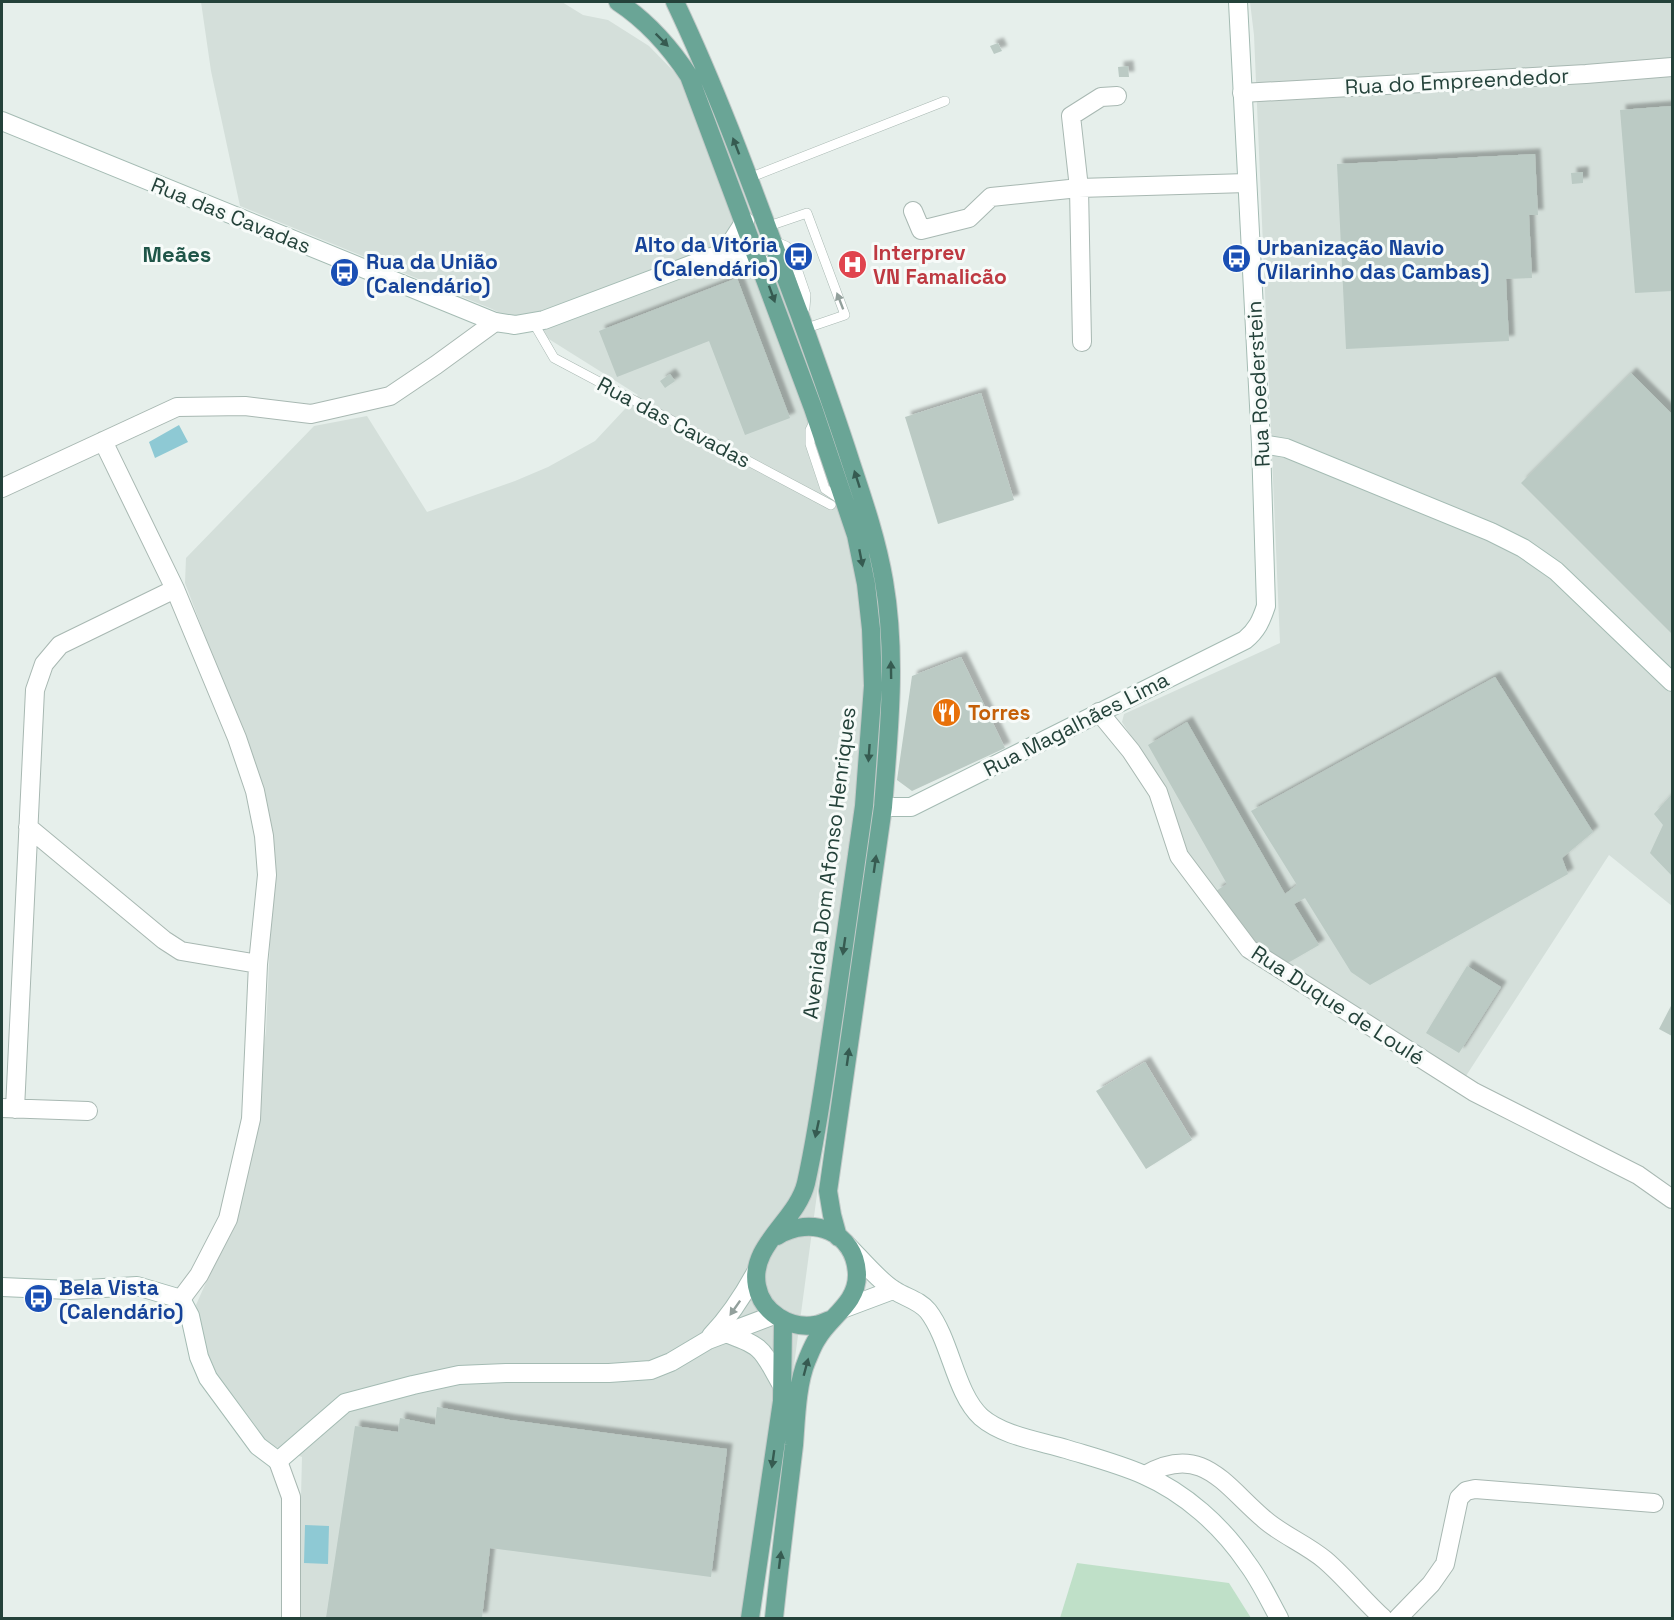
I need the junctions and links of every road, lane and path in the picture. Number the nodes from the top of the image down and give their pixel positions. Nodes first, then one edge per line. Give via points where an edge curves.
1 (618, 2) edge
2 (675, 2) edge
3 (1238, 2) edge
4 (1672, 67) edge
5 (1242, 93) junction
6 (1117, 96) dead end
7 (945, 101) dead end
8 (2, 122) edge
9 (749, 178) junction
10 (1247, 183) junction
11 (1079, 188) junction
12 (913, 211) dead end
13 (745, 221) junction
14 (769, 233) junction
15 (725, 252) junction
16 (760, 263) junction
17 (495, 322) junction
18 (533, 322) junction
19 (802, 323) junction
20 (1082, 342) dead end
21 (103, 441) junction
22 (1262, 444) junction
23 (2, 488) edge
24 (838, 503) junction
25 (175, 589) junction
26 (1261, 622) joint
27 (1672, 682) edge
28 (1100, 712) junction
29 (883, 807) junction
30 (28, 827) junction
31 (258, 964) junction
32 (8, 1108) edge
33 (88, 1111) dead end
34 (1672, 1199) edge
35 (773, 1238) junction
36 (841, 1240) junction
37 (756, 1272) junction
38 (2, 1287) edge
39 (893, 1290) junction
40 (181, 1299) junction
41 (839, 1313) junction
42 (778, 1317) junction
43 (716, 1336) junction
44 (783, 1388) junction
45 (278, 1461) junction
46 (1144, 1475) junction
47 (1654, 1503) dead end
48 (291, 1618) edge
49 (750, 1618) edge
50 (774, 1618) edge
51 (1279, 1618) edge
52 (1383, 1618) edge
53 (1398, 1618) edge

1 -> 13 main road, Avenida Dom Afonso Henriques via 671,49 689,76
9 -> 2 main road, Avenida Dom Afonso Henriques
3 - 5 street, Rua Roederstein
4 - 5 street, Rua do Empreendedor
5 - 10 street, Rua Roederstein
6 - 11 street via 1101,97 1071,116
7 - 9 lane
8 - 17 street, Rua das Cavadas
9 - 14 main road, Avenida Dom Afonso Henriques
10 - 11 street
10 - 22 street, Rua Roederstein
11 - 12 street via 991,197 969,218 921,230
11 - 20 street
13 - 15 street
13 - 16 main road, Avenida Dom Afonso Henriques
14 - 19 main road, Avenida Dom Afonso Henriques
19 -> 14 lane via 845,315 842,305 807,213
15 - 16 street
15 - 18 street, Rua das Cavadas
16 -> 24 main road, Avenida Dom Afonso Henriques via 817,418
17 - 18 street, Rua das Cavadas
17 - 21 street via 390,396 311,414 245,406 177,407
18 - 24 lane, Rua das Cavadas via 554,358
29 -> 19 main road, Avenida Dom Afonso Henriques via 891,689 884,581 873,529
21 - 23 street
21 - 25 street
22 - 26 street, Rua Roederstein via 1266,606
22 - 27 street via 1286,448 1523,548 1556,571
24 -> 35 main road, Avenida Dom Afonso Henriques via 856,535 866,584 873,686 869,755 820,1111 805,1186 792,1213
25 - 30 street via 60,645 44,664 35,690
25 - 31 street via 255,791 267,875
26 - 28 street, Rua Magalhães Lima via 1245,640
28 - 29 street, Rua Magalhães Lima via 911,807
28 - 34 street, Rua Duque de Loulé via 1158,792 1179,856 1249,949 1474,1092 1638,1175
36 -> 29 main road, Avenida Dom Afonso Henriques via 828,1191
30 - 31 street via 181,951
30 - 32 street
31 - 40 street via 251,1119 228,1219 199,1275
32 - 33 street
35 - 36 main road via 806,1225 823,1228
35 - 37 main road, Avenida Dom Afonso Henriques via 761,1253
36 - 39 street
36 - 41 main road, Avenida Dom Afonso Henriques via 851,1252 857,1275 856,1287
37 - 42 main road via 764,1302
37 -> 43 street
38 - 40 street via 70,1290 137,1286
39 - 41 street
39 - 46 street via 927,1309 966,1394 982,1417 1005,1430
40 - 45 street via 190,1316 208,1378 258,1446
41 - 42 main road via 816,1325 799,1326
50 -> 41 main road, Avenida Dom Afonso Henriques via 806,1363 817,1339
42 - 43 street
42 - 44 main road
43 - 44 street via 750,1341 763,1351
43 - 45 street via 651,1370 459,1375 345,1403
44 -> 49 main road
45 - 48 street via 291,1497
46 - 51 street via 1187,1501 1219,1529 1247,1562
46 - 52 street via 1182,1462 1210,1472 1225,1481 1263,1519 1324,1560
47 - 53 street via 1466,1491 1460,1498 1445,1564

